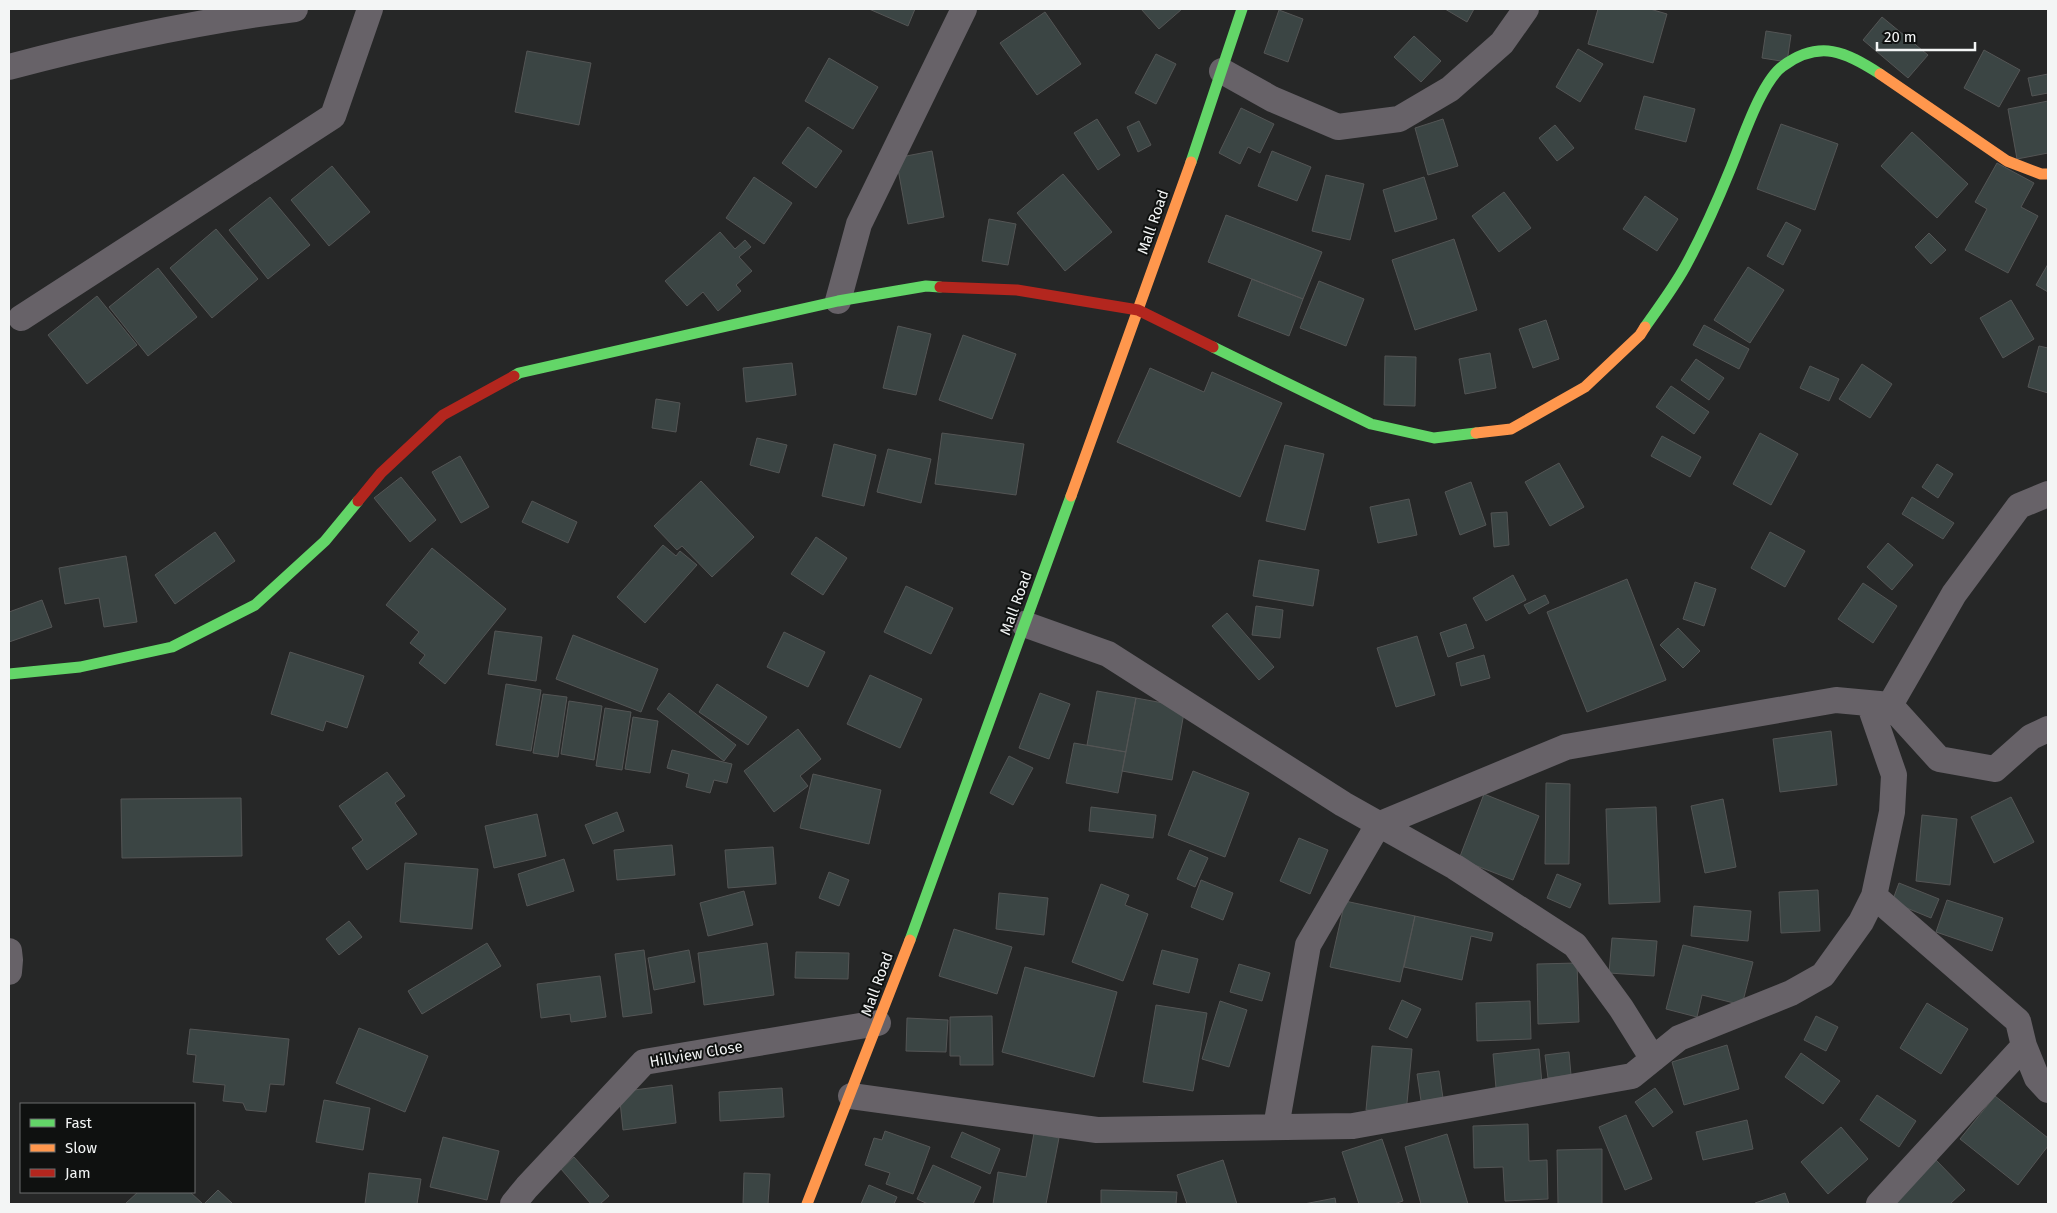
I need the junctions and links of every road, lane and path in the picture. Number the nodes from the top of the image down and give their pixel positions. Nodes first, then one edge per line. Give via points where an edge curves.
1 (295, 9) edge
2 (370, 9) edge
3 (964, 9) edge
4 (1242, 9) edge
5 (1526, 9) edge
6 (9, 66) edge
7 (1222, 71) junction
8 (2048, 174) edge
9 (838, 301) junction
10 (1138, 310) junction
11 (21, 318) dead end
12 (2048, 494) edge
13 (1024, 624) junction
14 (9, 674) edge
15 (1880, 704) junction
16 (2048, 730) edge
17 (1378, 825) junction
18 (1874, 896) junction
19 (9, 951) edge
20 (9, 972) edge
21 (878, 1024) junction
22 (2024, 1046) junction
23 (1653, 1059) junction
24 (2048, 1090) edge
25 (851, 1096) junction
26 (1276, 1127) junction
27 (513, 1204) edge
28 (807, 1204) edge
29 (1878, 1204) edge

1 - 6 street via 246,15 77,48
2 - 11 street via 333,116
3 - 9 street via 859,224
4 - 7 street, Mall Road
5 - 7 street via 1502,43 1488,56 1450,88 1400,119 1338,127 1272,99
7 - 10 street, Mall Road
8 - 10 street via 2007,161 1860,61 1841,52 1819,51 1798,56 1781,67 1767,84 1685,267 1640,335 1585,387 1511,429 1434,438 1371,424
9 - 10 street via 926,286 1017,290
9 - 14 street via 519,373 443,415 381,473 325,542 255,605 172,648 80,667
10 - 13 street, Mall Road
12 - 15 street via 2020,506 2008,521
13 - 17 street via 1108,654
13 - 21 street, Mall Road
15 - 16 street via 1939,758 1994,769 2031,737
15 - 17 street via 1836,700 1566,747
15 - 18 street via 1894,775 1892,812
17 - 23 street via 1455,868 1575,946 1621,1008
17 - 26 street via 1308,946
18 - 22 street via 2018,1021
18 - 23 street via 1861,922 1823,975 1791,993 1679,1038
19 - 20 street
21 - 25 street, Mall Road
21 - 27 street, Hillview Close via 644,1062
22 - 24 street via 2037,1078
22 - 29 street
23 - 26 street via 1632,1076 1353,1126
25 - 26 street via 1097,1130
25 - 28 street, Mall Road

